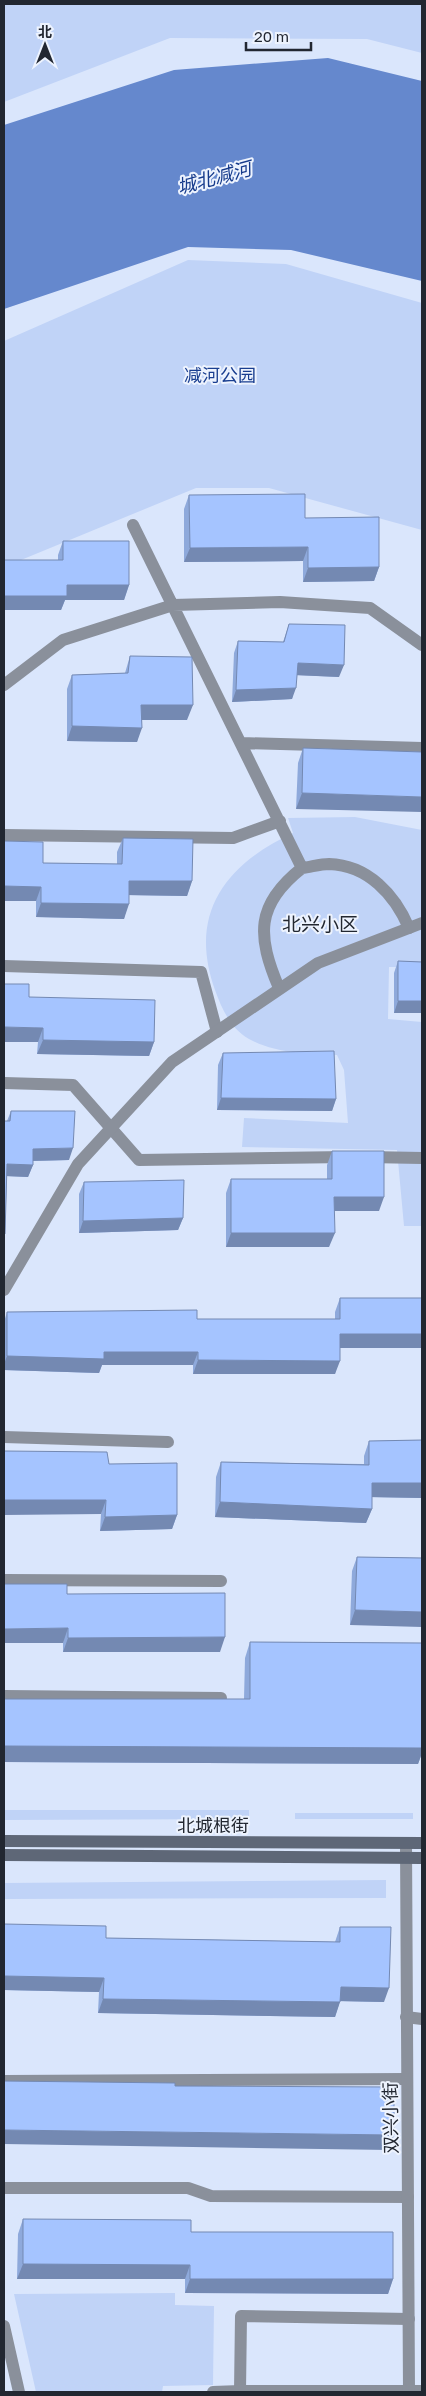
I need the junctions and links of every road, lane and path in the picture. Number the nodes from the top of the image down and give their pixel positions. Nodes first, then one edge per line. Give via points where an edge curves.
1 (133, 525) dead end
2 (173, 605) junction
3 (422, 645) edge
4 (4, 686) edge
5 (242, 743) junction
6 (422, 748) edge
7 (280, 821) junction
8 (4, 835) edge
9 (302, 868) junction
10 (422, 923) edge
11 (409, 928) junction
12 (4, 966) edge
13 (279, 988) junction
14 (217, 1032) junction
15 (4, 1083) edge
16 (111, 1128) junction
17 (422, 1158) edge
18 (4, 1290) edge
19 (4, 1437) edge
20 (168, 1442) dead end
21 (4, 1580) edge
22 (221, 1581) dead end
23 (4, 1696) edge
24 (221, 1698) edge
25 (4, 1841) edge
26 (406, 1843) junction
27 (422, 1843) edge
28 (4, 1855) edge
29 (406, 1858) junction
30 (422, 1858) edge
31 (406, 2017) junction
32 (422, 2019) edge
33 (407, 2079) junction
34 (4, 2081) edge
35 (4, 2188) edge
36 (408, 2197) junction
37 (408, 2319) junction
38 (4, 2326) edge
39 (240, 2391) junction
40 (422, 2391) edge
41 (19, 2392) edge
42 (213, 2392) edge
43 (409, 2392) edge

1 - 2 street
2 - 3 street via 280,602 370,608
2 - 4 street via 62,640
2 - 5 street
5 - 6 street
5 - 7 street
7 - 8 street via 233,838
7 - 9 street
9 - 11 street via 329,864 368,876 396,902
9 - 13 street via 284,883 265,913 268,960
10 - 11 street
11 - 13 street via 318,963
12 - 14 street via 201,972
13 - 14 street
14 - 16 street via 172,1062
15 - 16 street via 73,1085
16 - 17 street via 139,1160
16 - 18 street via 78,1164
19 - 20 street
21 - 22 street
23 - 24 street
25 - 26 street, 北城根街
26 - 27 street, 北城根街
26 - 29 street, 双兴小街
28 - 29 street, 北城根街
29 - 30 street, 北城根街
29 - 31 street, 双兴小街
31 - 32 street
31 - 33 street, 双兴小街
33 - 34 street
33 - 36 street, 双兴小街
35 - 36 street via 188,2188 211,2196
36 - 37 street, 双兴小街
37 - 39 street via 240,2316
37 - 43 street, 双兴小街
38 - 41 street
39 - 42 street
39 - 43 street
40 - 43 street

